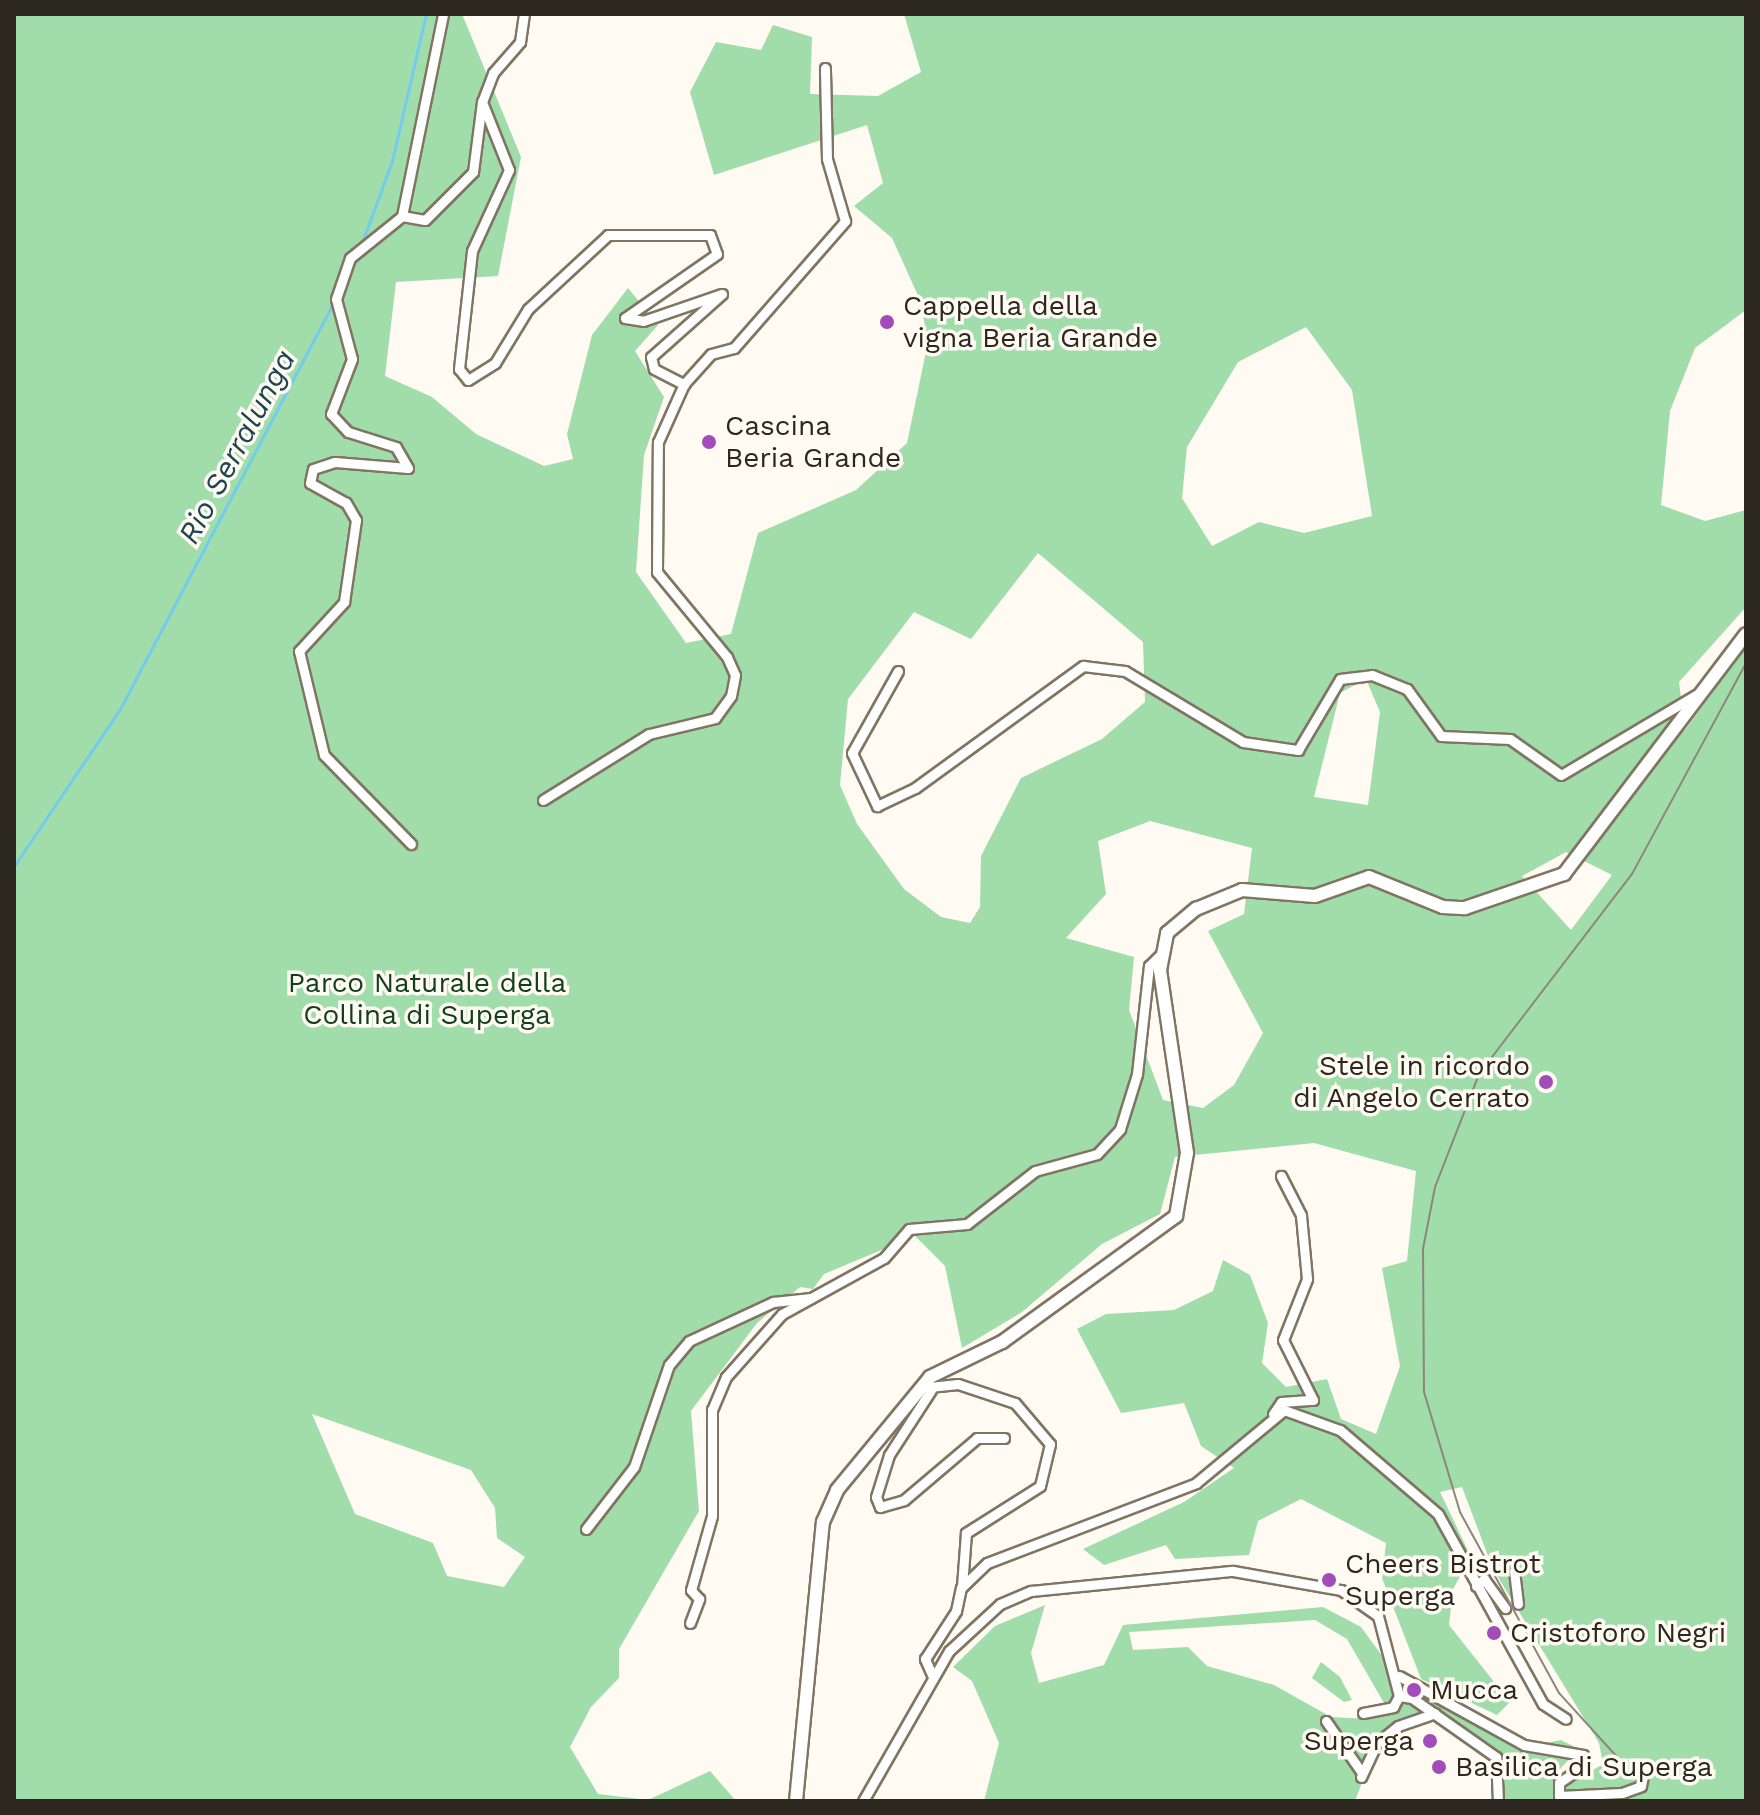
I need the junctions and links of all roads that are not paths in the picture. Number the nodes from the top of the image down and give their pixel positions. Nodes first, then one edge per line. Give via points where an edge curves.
1 (443, 14) edge
2 (524, 14) edge
3 (825, 68) dead end
4 (482, 102) junction
5 (402, 216) junction
6 (684, 384) junction
7 (1746, 634) edge
8 (898, 671) dead end
9 (1705, 688) junction
10 (543, 800) dead end
11 (411, 844) dead end
12 (1159, 956) junction
13 (1281, 1176) dead end
14 (827, 1295) junction
15 (925, 1389) junction
16 (1273, 1414) junction
17 (1004, 1438) dead end
18 (586, 1529) dead end
19 (1514, 1571) dead end
20 (1476, 1586) junction
21 (961, 1588) junction
22 (1518, 1604) dead end
23 (1505, 1608) dead end
24 (690, 1623) dead end
25 (1399, 1676) junction
26 (933, 1677) junction
27 (1405, 1697) junction
28 (1387, 1708) junction
29 (1363, 1713) dead end
30 (1435, 1713) junction
31 (1566, 1719) dead end
32 (1326, 1721) dead end
33 (1398, 1726) junction
34 (1644, 1770) dead end
35 (796, 1801) edge
36 (863, 1801) edge
37 (1498, 1801) edge

1 - 5 street
2 - 4 street via 520,42 493,73
3 - 6 street via 827,159 845,221 734,348 711,354
4 - 5 street via 473,172 425,220
4 - 6 street via 509,170 472,251 462,377 476,378 495,363 528,309 608,235 696,230 716,240 717,254 625,318 636,323 722,294 651,357 654,369
5 - 11 street via 344,267 336,299 352,359 331,414 348,432 396,447 408,468 335,462 313,469 310,483 346,503 356,520 344,602 299,651 324,755
6 - 10 street via 658,442 657,572 727,657 735,675 731,696 715,718 649,734
7 - 9 street
8 - 9 street via 852,753 877,806 915,788 1083,666 1125,671 1243,742 1298,750 1340,679 1372,675 1407,689 1441,736 1510,739 1561,775
9 - 12 street via 1564,874 1465,908 1443,907 1369,877 1315,896 1242,890 1178,921
12 - 14 street via 1149,966 1137,1074 1120,1129 1097,1154 1035,1171 967,1224 909,1229 884,1258 854,1268
12 - 15 street via 1187,1153 1176,1216 1054,1307
13 - 16 street via 1301,1215 1307,1279 1305,1299 1283,1340 1313,1400 1281,1402
14 - 18 street via 773,1302 689,1341 669,1365 634,1467
14 - 24 street via 782,1314 726,1377 712,1410 712,1516 691,1590 699,1599
15 - 17 street via 889,1455 876,1497 880,1507 904,1500 977,1438
15 - 21 street via 958,1384 1015,1403 1050,1444 1040,1486 966,1533
15 - 35 street via 837,1490 823,1522
16 - 20 street via 1304,1414 1340,1430 1438,1514
16 - 21 street via 1196,1483 987,1563
19 - 22 street
20 - 23 street via 1484,1579
20 - 31 street via 1543,1704
21 - 26 street via 956,1611 925,1659
25 - 26 street via 1384,1628 1361,1599 1293,1578 1233,1571 1031,1591 967,1632
25 - 27 street
25 - 34 street via 1524,1745 1583,1755 1586,1764 1559,1783 1559,1796 1622,1793 1647,1780
26 - 36 street
27 - 28 street
27 - 30 street
28 - 29 street
28 - 33 street
30 - 33 street
30 - 37 street via 1496,1757
32 - 33 street via 1362,1775 1377,1743

